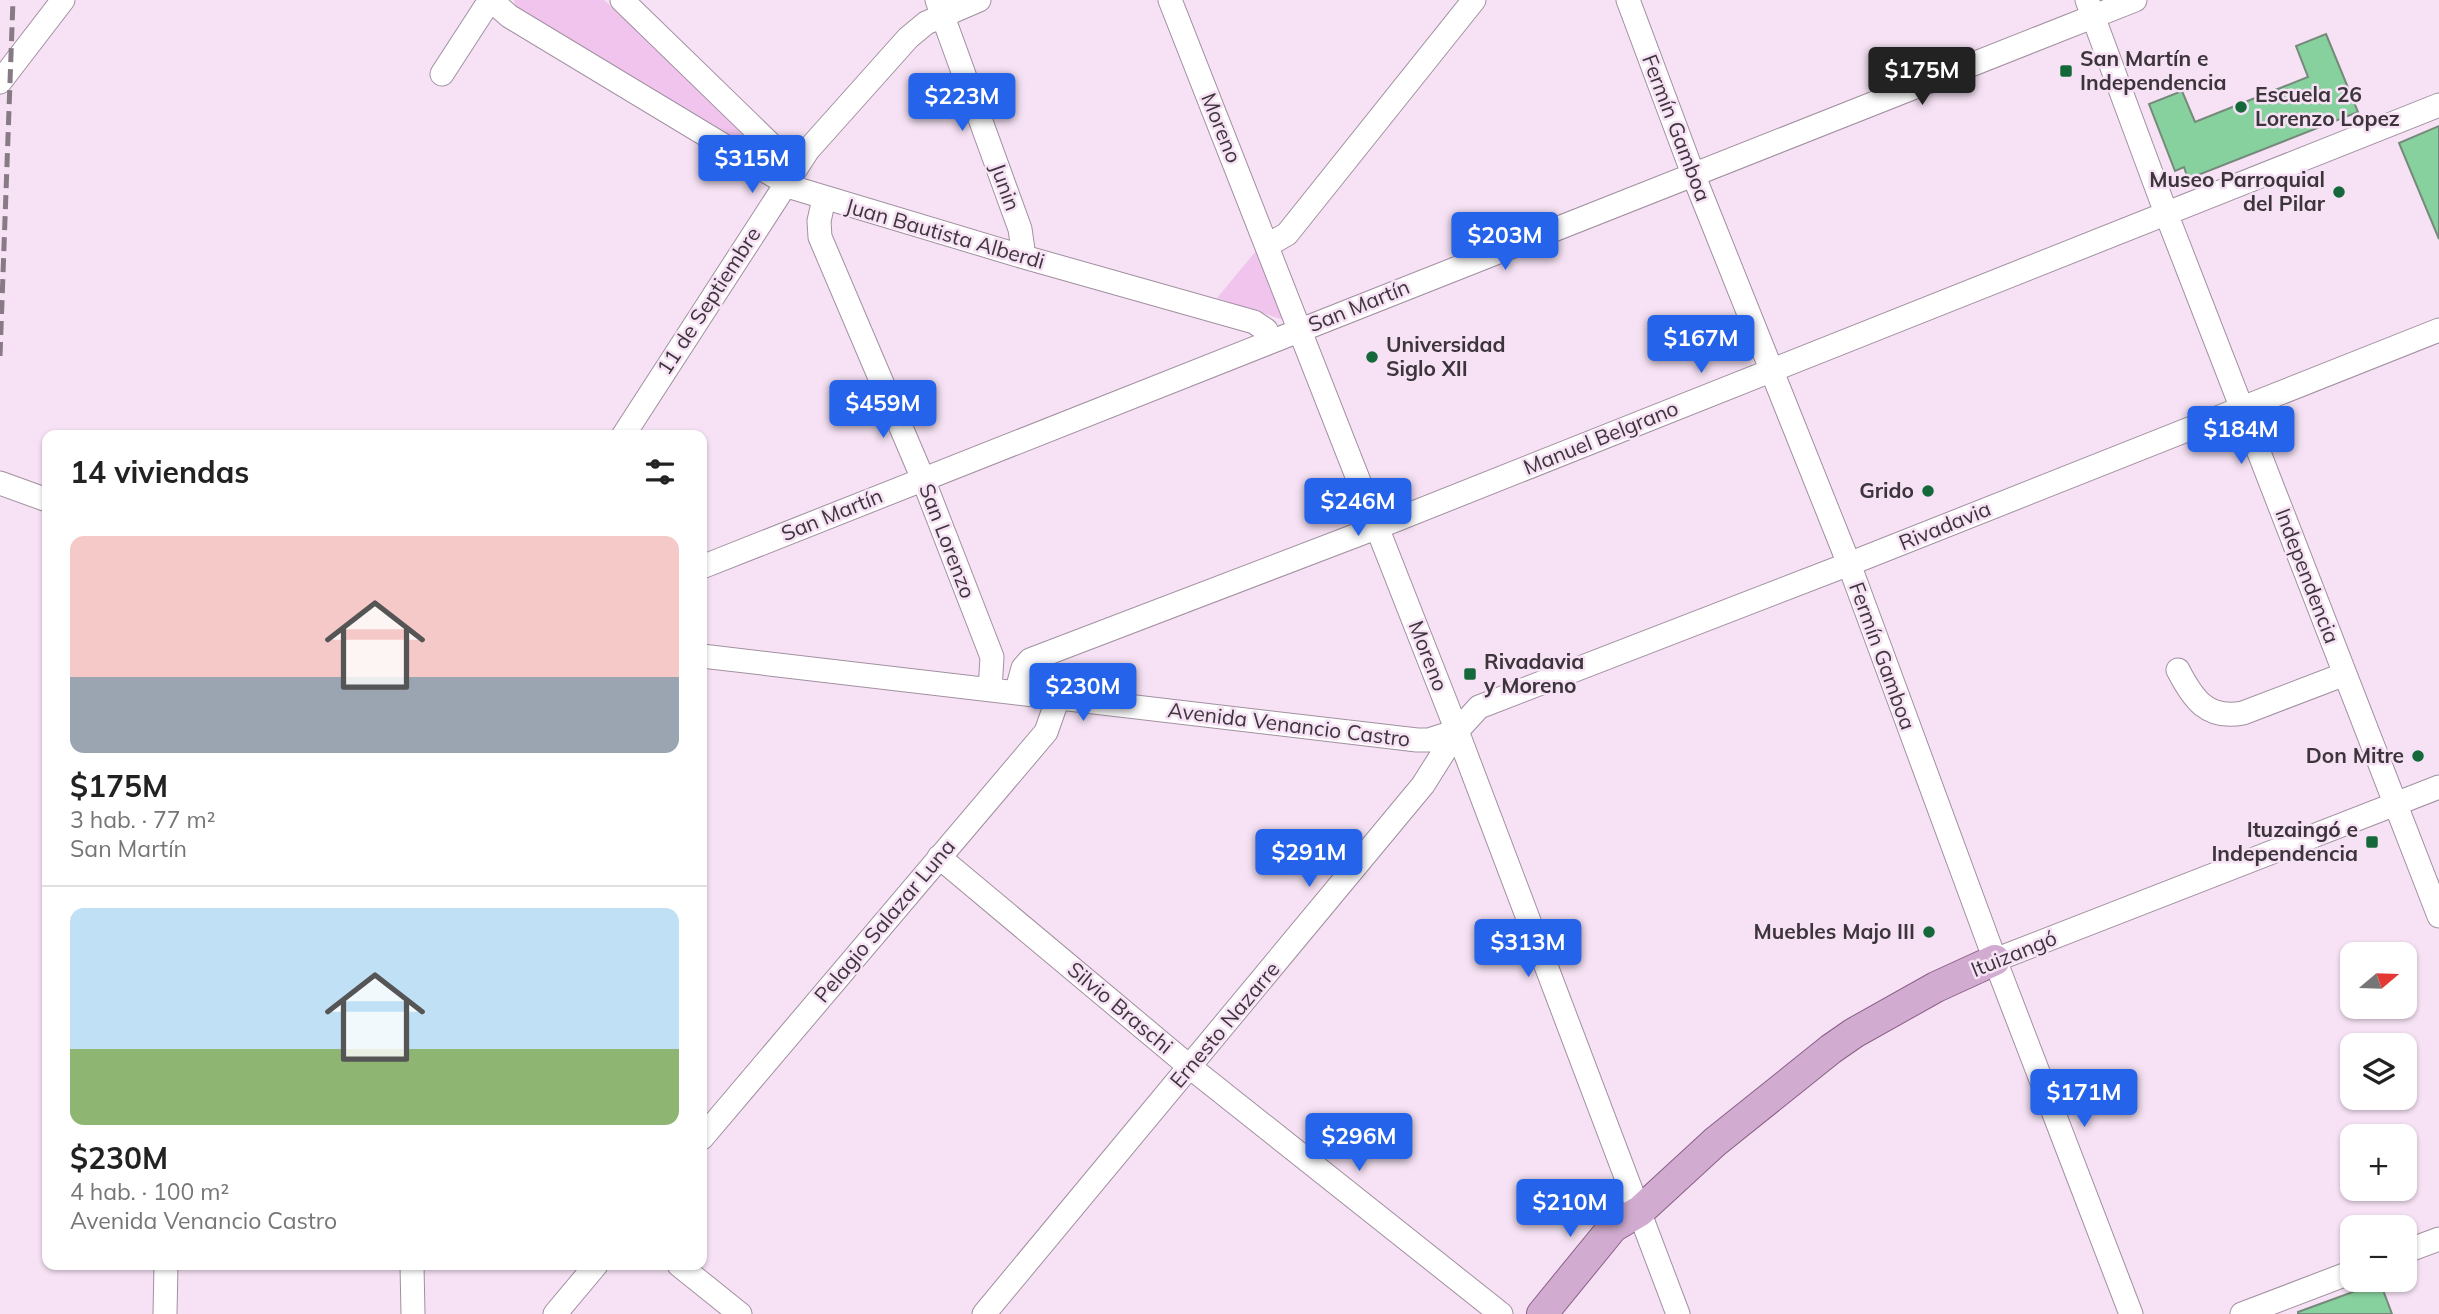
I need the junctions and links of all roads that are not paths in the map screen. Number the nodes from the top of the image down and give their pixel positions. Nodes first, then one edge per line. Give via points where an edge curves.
1 (63, 0) edge
2 (490, 0) edge
3 (622, 0) edge
4 (979, 0) edge
5 (1170, 0) edge
6 (1474, 0) edge
7 (1628, 0) edge
8 (2135, 0) edge
9 (940, 8) edge
10 (2090, 8) edge
11 (442, 74) dead end
12 (0, 82) edge
13 (2439, 105) edge
14 (1693, 174) junction
15 (790, 176) junction
16 (824, 199) junction
17 (2166, 213) junction
18 (1268, 245) junction
19 (1024, 257) junction
20 (1300, 329) junction
21 (2439, 330) edge
22 (1271, 341) junction
23 (1773, 370) junction
24 (2242, 408) junction
25 (627, 430) edge
26 (923, 479) junction
27 (0, 483) edge
28 (42, 498) edge
29 (1378, 527) junction
30 (1849, 564) junction
31 (707, 565) edge
32 (707, 657) edge
33 (2178, 670) dead end
34 (2345, 674) junction
35 (990, 690) junction
36 (1016, 693) junction
37 (1058, 698) junction
38 (1457, 731) junction
39 (2439, 787) edge
40 (2396, 804) junction
41 (939, 857) junction
42 (2439, 916) edge
43 (1995, 960) junction
44 (1191, 1067) junction
45 (707, 1132) edge
46 (1640, 1211) junction
47 (2439, 1239) edge
48 (2417, 1247) edge
49 (166, 1270) edge
50 (412, 1270) edge
51 (592, 1270) edge
52 (685, 1270) edge
53 (2340, 1277) edge
54 (165, 1314) edge
55 (413, 1314) edge
56 (555, 1314) edge
57 (740, 1314) edge
58 (984, 1314) edge
59 (1501, 1314) edge
60 (1542, 1314) edge
61 (1564, 1314) edge
62 (1678, 1314) edge
63 (2131, 1314) edge
64 (2242, 1314) edge

1 - 12 street
2 - 11 street
2 - 15 street, Juan Bautista Alberdi via 509,16
3 - 15 street, Juan Bautista Alberdi
4 - 9 street, 11 de Septiembre
5 - 18 street, Moreno
6 - 18 street via 1287,234
7 - 14 street, Fermín Gamboa
8 - 10 street, San Martín
9 - 15 street, 11 de Septiembre via 893,53
9 - 19 street, Junin via 1020,229
10 - 14 street, San Martín
10 - 17 street, Independencia
13 - 17 street, Manuel Belgrano
14 - 20 street, San Martín
14 - 23 street, Fermín Gamboa
15 - 16 street, Juan Bautista Alberdi
15 - 25 street, 11 de Septiembre
16 - 19 street, Juan Bautista Alberdi
16 - 26 street, San Lorenzo via 820,237
17 - 23 street, Manuel Belgrano
17 - 24 street, Independencia
18 - 20 street, Moreno
19 - 22 street, Juan Bautista Alberdi via 1254,322 1266,330
20 - 22 street, San Martín
20 - 29 street, Moreno
21 - 24 street, Rivadavia
22 - 26 street, San Martín
23 - 29 street, Manuel Belgrano
23 - 30 street, Fermín Gamboa
24 - 30 street, Rivadavia
24 - 34 street, Independencia
26 - 31 street, San Martín
26 - 35 street, San Lorenzo via 992,657
27 - 28 street
29 - 36 street, Manuel Belgrano via 1030,660
29 - 38 street, Moreno
30 - 38 street, Rivadavia via 1491,701
30 - 43 street, Fermín Gamboa
32 - 35 street, Avenida Venancio Castro
33 - 34 street via 2195,700 2227,716
34 - 40 street, Independencia
35 - 36 street, Avenida Venancio Castro
36 - 37 street, Avenida Venancio Castro
37 - 38 street, Avenida Venancio Castro via 1417,740
37 - 41 street, Pelagio Salazar Luna via 1046,732
38 - 44 street, Ernesto Nazarre via 1423,785
38 - 46 street, Moreno
39 - 40 street, Ituizangó
40 - 42 street, Independencia
40 - 43 street, Ituizangó
41 - 44 street, Silvio Braschi
41 - 45 street, Pelagio Salazar Luna
43 - 46 main road, Ituizangó via 1936,987 1830,1049 1714,1142
43 - 63 street, Fermín Gamboa
44 - 58 street, Ernesto Nazarre
44 - 59 street, Silvio Braschi
46 - 60 main road via 1613,1227
46 - 61 main road via 1628,1242
46 - 62 street, Moreno
47 - 48 street
49 - 54 street
50 - 55 street
51 - 56 street
52 - 57 street
53 - 64 street

